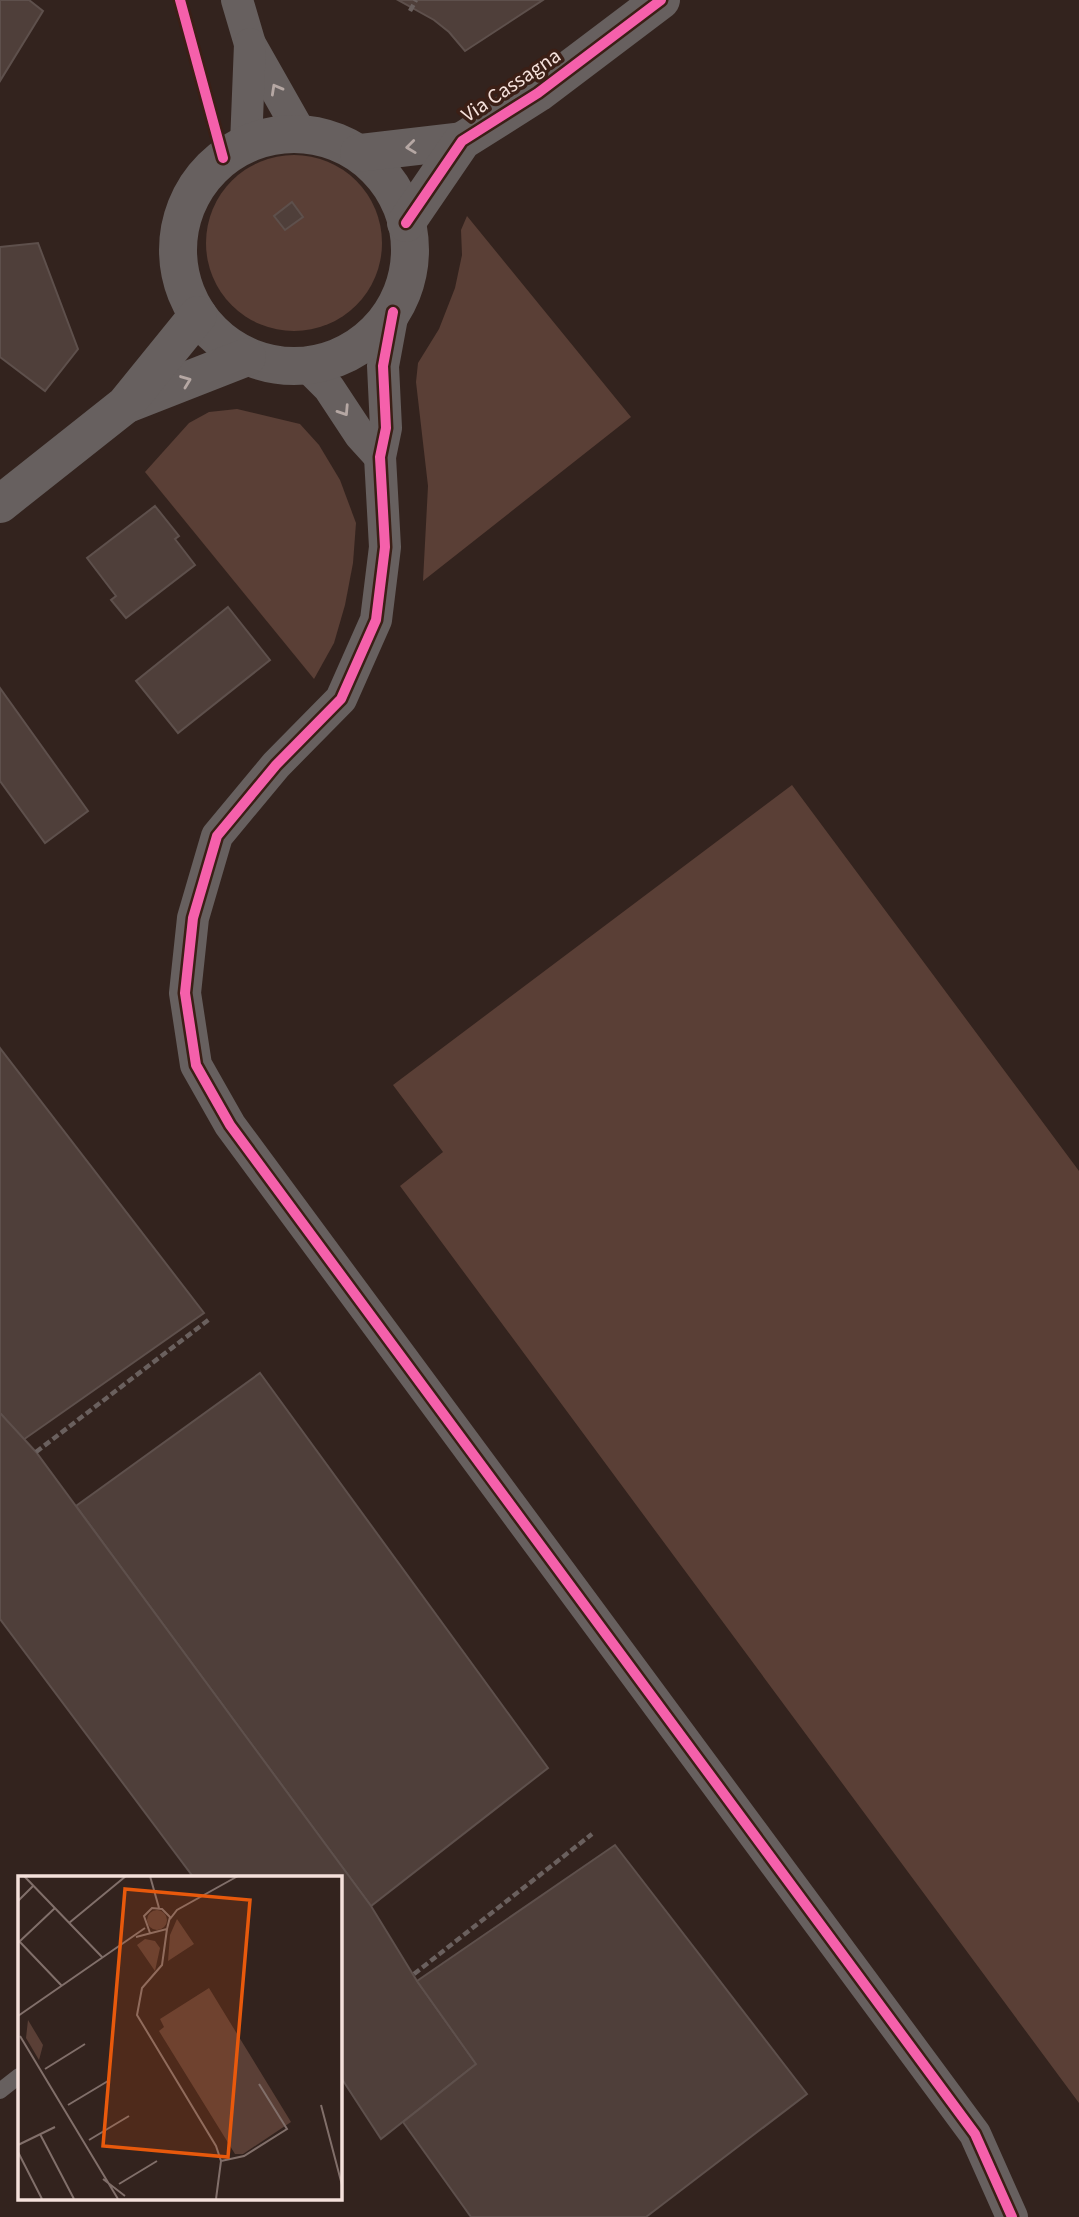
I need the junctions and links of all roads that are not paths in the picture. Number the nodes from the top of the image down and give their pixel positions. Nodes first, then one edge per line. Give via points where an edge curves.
1 (237, 0) edge
2 (662, 0) edge
3 (250, 44) junction
4 (301, 134) junction
5 (462, 141) junction
6 (246, 144) junction
7 (359, 153) junction
8 (407, 223) junction
9 (393, 312) junction
10 (198, 315) junction
11 (247, 357) junction
12 (307, 366) junction
13 (125, 405) junction
14 (380, 457) junction
15 (0, 503) edge
16 (18, 2077) edge
17 (0, 2091) edge
18 (1012, 2217) edge

1 - 3 street
2 - 5 street, Via Cassagna via 538,93
4 -> 3 street
3 - 6 street
4 - 6 street via 270,136
4 - 7 street via 331,140
5 -> 7 street, Via Cassagna
5 - 8 street, Via Cassagna
6 - 10 street via 223,158 199,183 184,214 178,249 183,283
7 - 8 street via 382,173 402,205
8 - 9 street via 411,240 408,278
9 - 12 street via 369,340 337,359
9 - 14 street via 383,366 387,428
10 - 11 street via 221,341
10 - 13 street
11 - 12 street
13 -> 11 street
12 -> 14 street
13 - 15 street
14 - 18 street via 385,547 376,620 341,699 276,765 217,836 213,848 193,918 185,993 196,1065 230,1125 975,2134
16 - 17 lane

